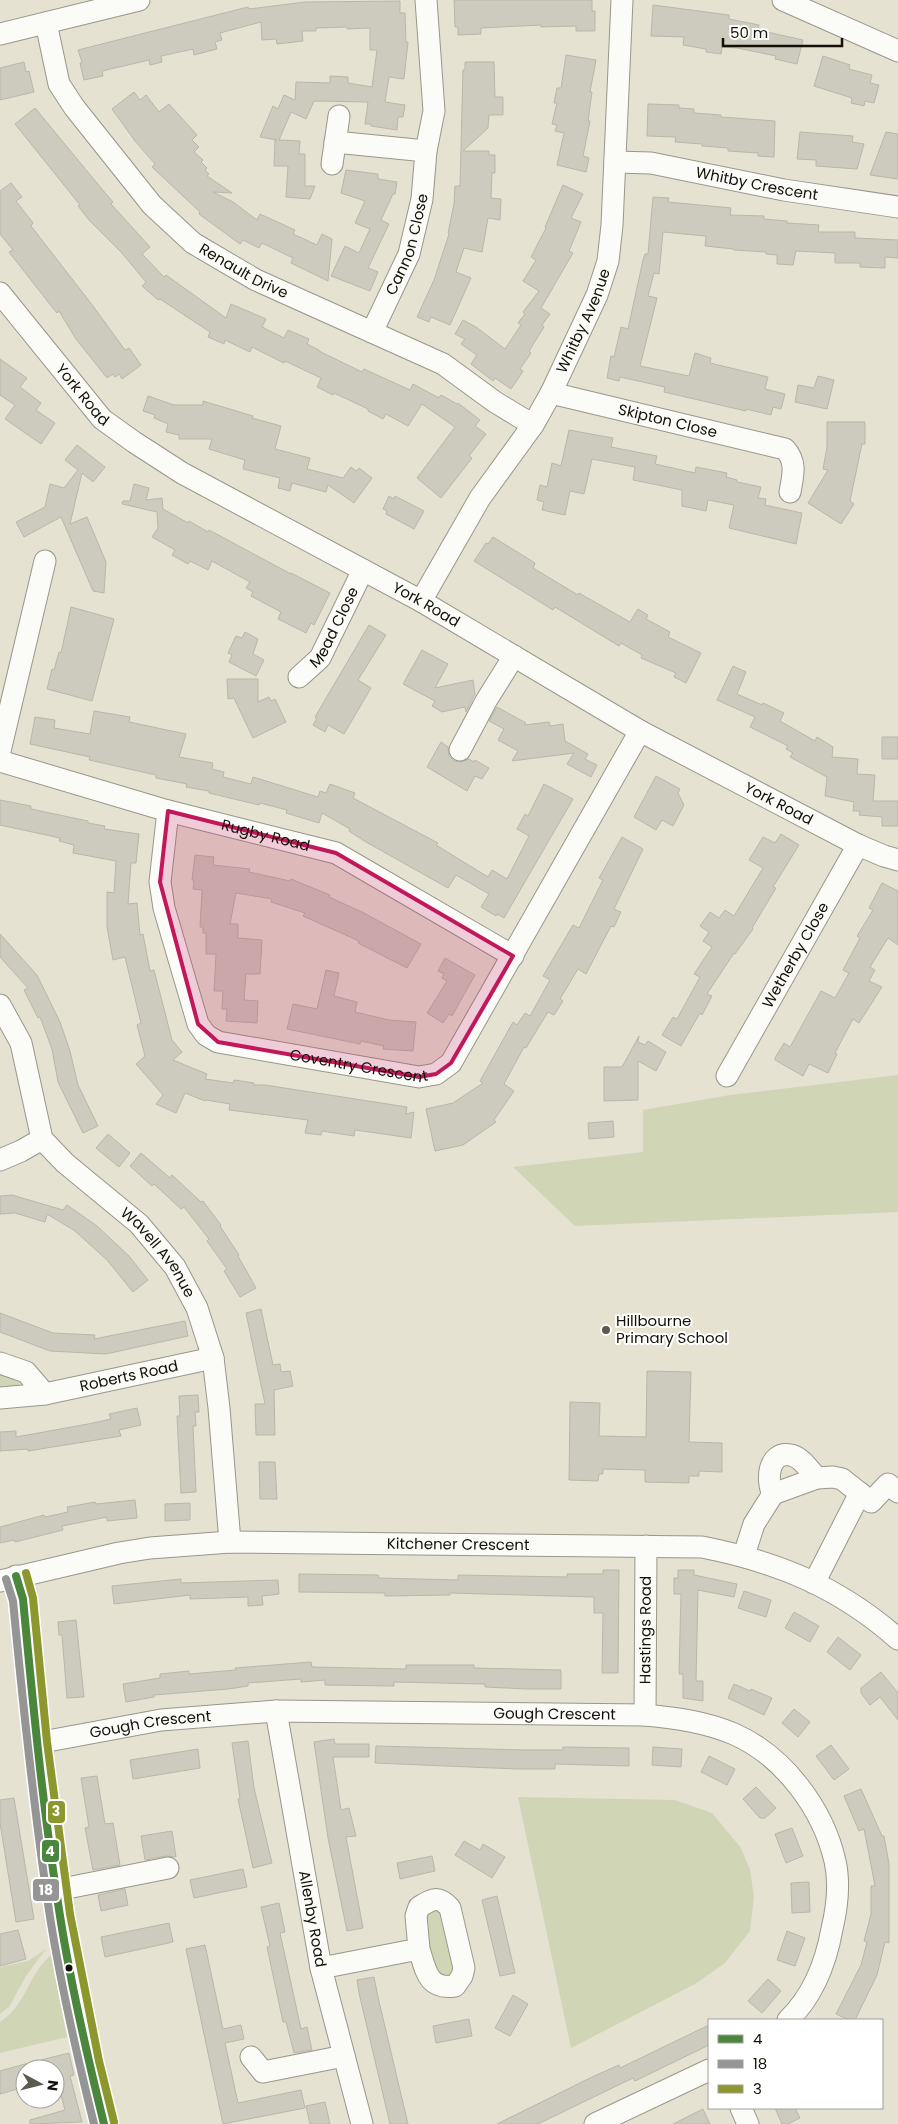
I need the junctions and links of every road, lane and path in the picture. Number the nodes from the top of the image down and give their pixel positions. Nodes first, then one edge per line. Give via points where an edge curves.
1 (139, 0) edge
2 (426, 0) edge
3 (622, 0) edge
4 (783, 0) edge
5 (46, 23) junction
6 (0, 34) edge
7 (898, 51) edge
8 (339, 116) dead end
9 (335, 142) junction
10 (426, 151) junction
11 (615, 162) junction
12 (332, 164) dead end
13 (898, 207) edge
14 (0, 293) edge
15 (372, 332) junction
16 (551, 393) junction
17 (533, 425) junction
18 (790, 492) dead end
19 (45, 561) dead end
20 (363, 570) junction
21 (421, 601) junction
22 (514, 656) junction
23 (299, 677) dead end
24 (640, 731) junction
25 (460, 750) dead end
26 (0, 751) edge
27 (0, 761) edge
28 (168, 811) junction
29 (858, 845) junction
30 (898, 860) edge
31 (513, 956) junction
32 (0, 1005) edge
33 (728, 1068) dead end
34 (42, 1139) junction
35 (0, 1160) edge
36 (212, 1358) junction
37 (0, 1363) edge
38 (45, 1394) junction
39 (0, 1398) edge
40 (817, 1478) junction
41 (898, 1492) edge
42 (860, 1493) junction
43 (774, 1494) junction
44 (230, 1542) junction
45 (646, 1546) junction
46 (744, 1555) junction
47 (8, 1578) edge
48 (814, 1582) junction
49 (898, 1639) edge
50 (276, 1711) junction
51 (646, 1715) junction
52 (37, 1743) junction
53 (168, 1868) dead end
54 (57, 1890) junction
55 (419, 1949) dead end
56 (321, 1968) junction
57 (789, 2019) edge
58 (251, 2056) dead end
59 (344, 2056) junction
60 (708, 2070) edge
61 (741, 2109) edge
62 (104, 2124) edge
63 (362, 2124) edge
64 (595, 2124) edge
65 (748, 2124) edge

1 - 5 street
2 - 10 street, Cannon Close via 434,112
3 - 11 street, Whitby Avenue
4 - 7 street
5 - 6 street
5 - 15 street, Renault Drive via 59,84 74,107 172,226 193,244 228,265
8 - 9 street
9 - 10 street
9 - 12 street
10 - 15 street, Cannon Close via 422,199 409,254
11 - 13 street, Whitby Crescent via 651,163 784,190
11 - 16 street, Whitby Avenue via 608,261 597,295
14 - 20 street, York Road via 102,419 182,473
15 - 17 street, Renault Drive via 443,364
16 - 17 street, Whitby Avenue
16 - 18 street, Skipton Close via 785,449 792,457 794,469
17 - 21 street, Whitby Avenue via 480,498
19 - 26 street
20 - 21 street, York Road
20 - 23 street, Mead Close via 320,658
21 - 22 street, York Road
22 - 24 street, York Road
22 - 25 street
24 - 29 street, York Road
24 - 31 street, Coventry Crescent
27 - 28 street, Rugby Road
28 - 31 street, Rugby Road via 336,853
28 - 31 street, Coventry Crescent via 160,882 164,908 198,1024 206,1035 218,1042 418,1077 436,1074 451,1064
29 - 30 street, York Road
29 - 33 street, Wetherby Close
32 - 34 street via 21,1043
34 - 35 street
34 - 36 street, Wavell Avenue via 65,1163 139,1224 175,1267 197,1308
36 - 38 street, Roberts Road
36 - 44 street, Wavell Avenue
37 - 38 street via 26,1372
38 - 39 street, Roberts Road
40 - 42 street via 842,1479
40 - 43 street
40 - 43 street via 798,1458 784,1455 776,1458 768,1477
41 - 42 street via 888,1484 871,1502
42 - 48 street
43 - 46 street via 754,1524
44 - 45 street, Kitchener Crescent
44 - 47 street, Kitchener Crescent via 118,1552
45 - 46 street, Kitchener Crescent via 702,1547
45 - 51 street, Hastings Road
46 - 48 street, Kitchener Crescent
47 - 52 street via 23,1599
48 - 49 street, Kitchener Crescent via 869,1616
50 - 51 street, Gough Crescent
50 - 52 street, Gough Crescent via 161,1720
50 - 56 street, Allenby Road
51 - 57 street, Gough Crescent via 715,1727 762,1750 808,1799 824,1829 835,1863 837,1904 829,1945 815,1985
52 - 54 street
53 - 54 street
54 - 62 street via 89,2063
55 - 56 street
56 - 59 street, Allenby Road
58 - 59 street via 263,2072
59 - 63 street, Allenby Road
60 - 64 street
61 - 65 street

